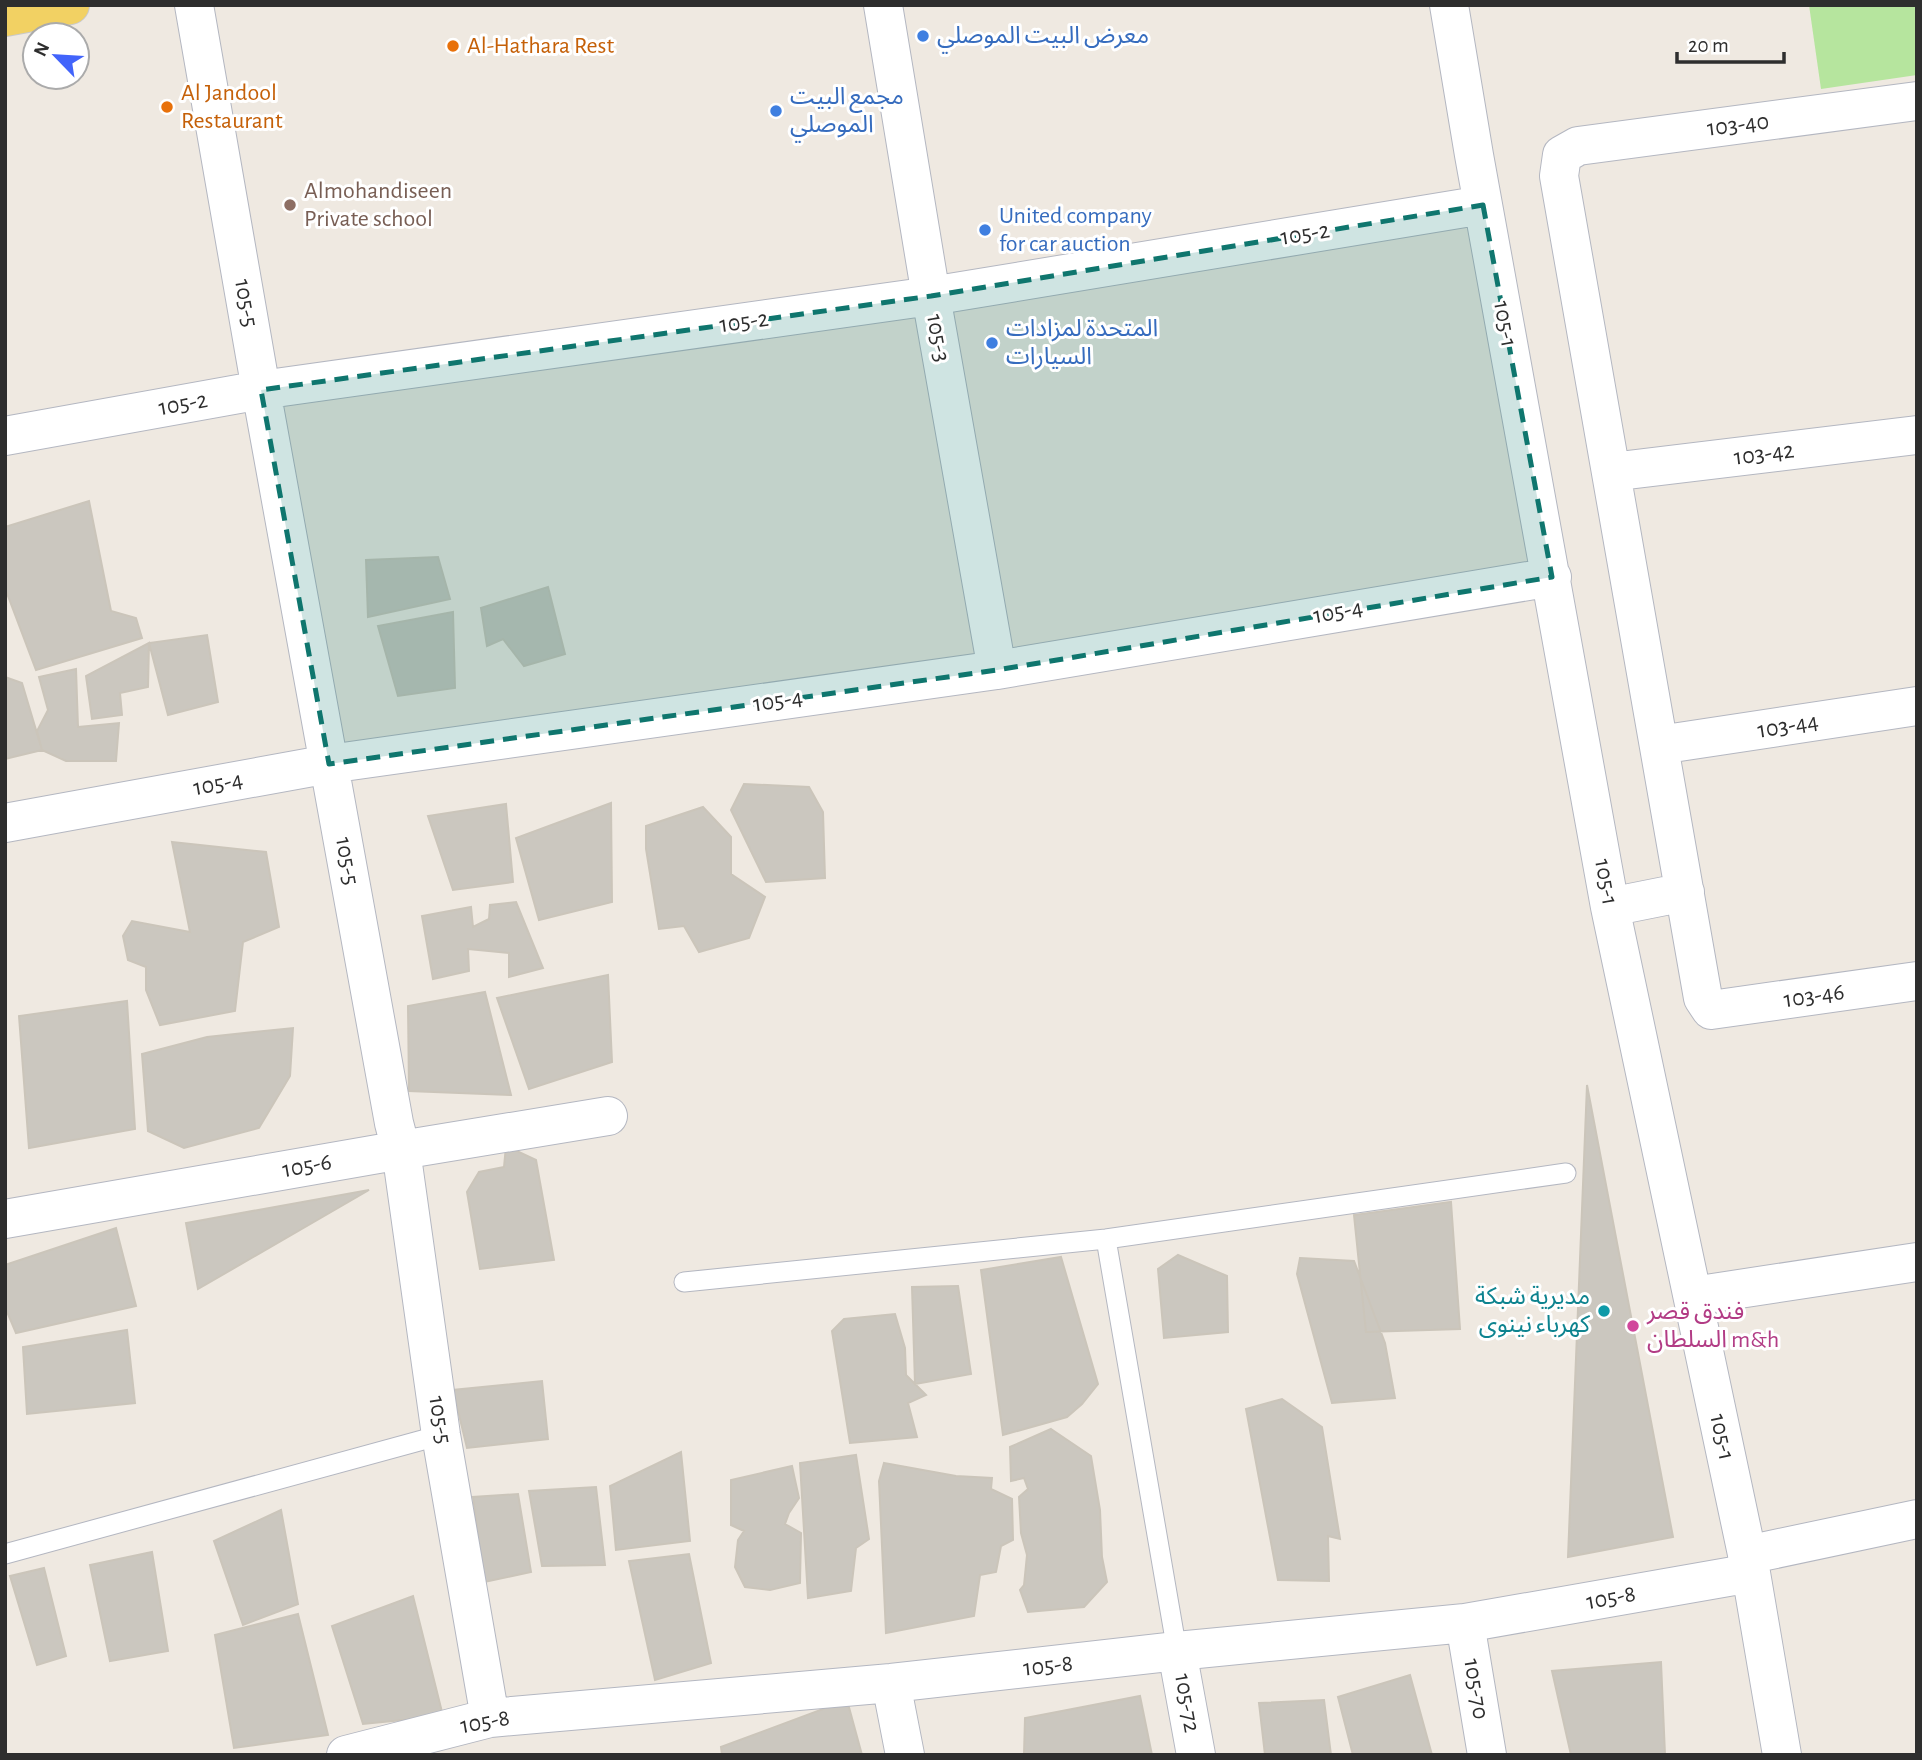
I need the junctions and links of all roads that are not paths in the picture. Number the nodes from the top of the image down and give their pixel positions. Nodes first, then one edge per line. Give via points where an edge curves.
1 (70, 5) edge
2 (194, 5) edge
3 (883, 5) edge
4 (1449, 5) edge
5 (5, 17) edge
6 (1917, 101) edge
7 (1483, 205) junction
8 (931, 296) junction
9 (261, 390) junction
10 (1917, 435) edge
11 (5, 436) edge
12 (1611, 472) junction
13 (1552, 577) junction
14 (997, 670) junction
15 (1917, 706) edge
16 (1659, 745) junction
17 (329, 764) junction
18 (5, 823) edge
19 (1685, 892) junction
20 (1610, 907) junction
21 (1917, 981) edge
22 (608, 1116) dead end
23 (401, 1150) junction
24 (1566, 1173) dead end
25 (5, 1219) edge
26 (1106, 1239) junction
27 (1917, 1262) edge
28 (684, 1282) dead end
29 (1693, 1296) junction
30 (441, 1435) junction
31 (1917, 1519) edge
32 (5, 1554) edge
33 (1749, 1564) junction
34 (1465, 1623) junction
35 (1177, 1651) junction
36 (891, 1684) junction
37 (490, 1718) junction
38 (346, 1755) edge
39 (905, 1755) edge
40 (1196, 1755) edge
41 (1486, 1755) edge
42 (1782, 1755) edge

1 - 5 main road
2 - 9 street, 105-5
3 - 8 street, 105-3
4 - 7 street, 105-1
6 - 12 street, 103-40 via 1578,146 1563,155 1559,176
7 - 8 street, 105-2
7 - 13 street, 105-1
8 - 9 street, 105-2
8 - 14 street, 105-3
9 - 11 street, 105-2
9 - 17 street, 105-5
10 - 12 street, 103-42
12 - 16 street
13 - 14 street, 105-4
13 - 20 street, 105-1
14 - 17 street, 105-4
15 - 16 street, 103-44
16 - 19 street
17 - 18 street, 105-4
17 - 23 street, 105-5
19 - 20 street
19 - 21 street, 103-46 via 1703,998 1711,1010
20 - 29 street, 105-1
22 - 23 street, 105-6
23 - 25 street, 105-6
23 - 30 street, 105-5
24 - 26 lane
26 - 28 lane
26 - 35 lane
27 - 29 street
29 - 33 street, 105-1
30 - 32 lane
30 - 37 street, 105-5
31 - 33 street, 105-8
33 - 34 street, 105-8
33 - 42 street, 105-1
34 - 35 street, 105-8
34 - 41 street, 105-70
35 - 36 street, 105-8
35 - 40 street, 105-72
36 - 37 street, 105-8
36 - 39 street
37 - 38 street, 105-8

